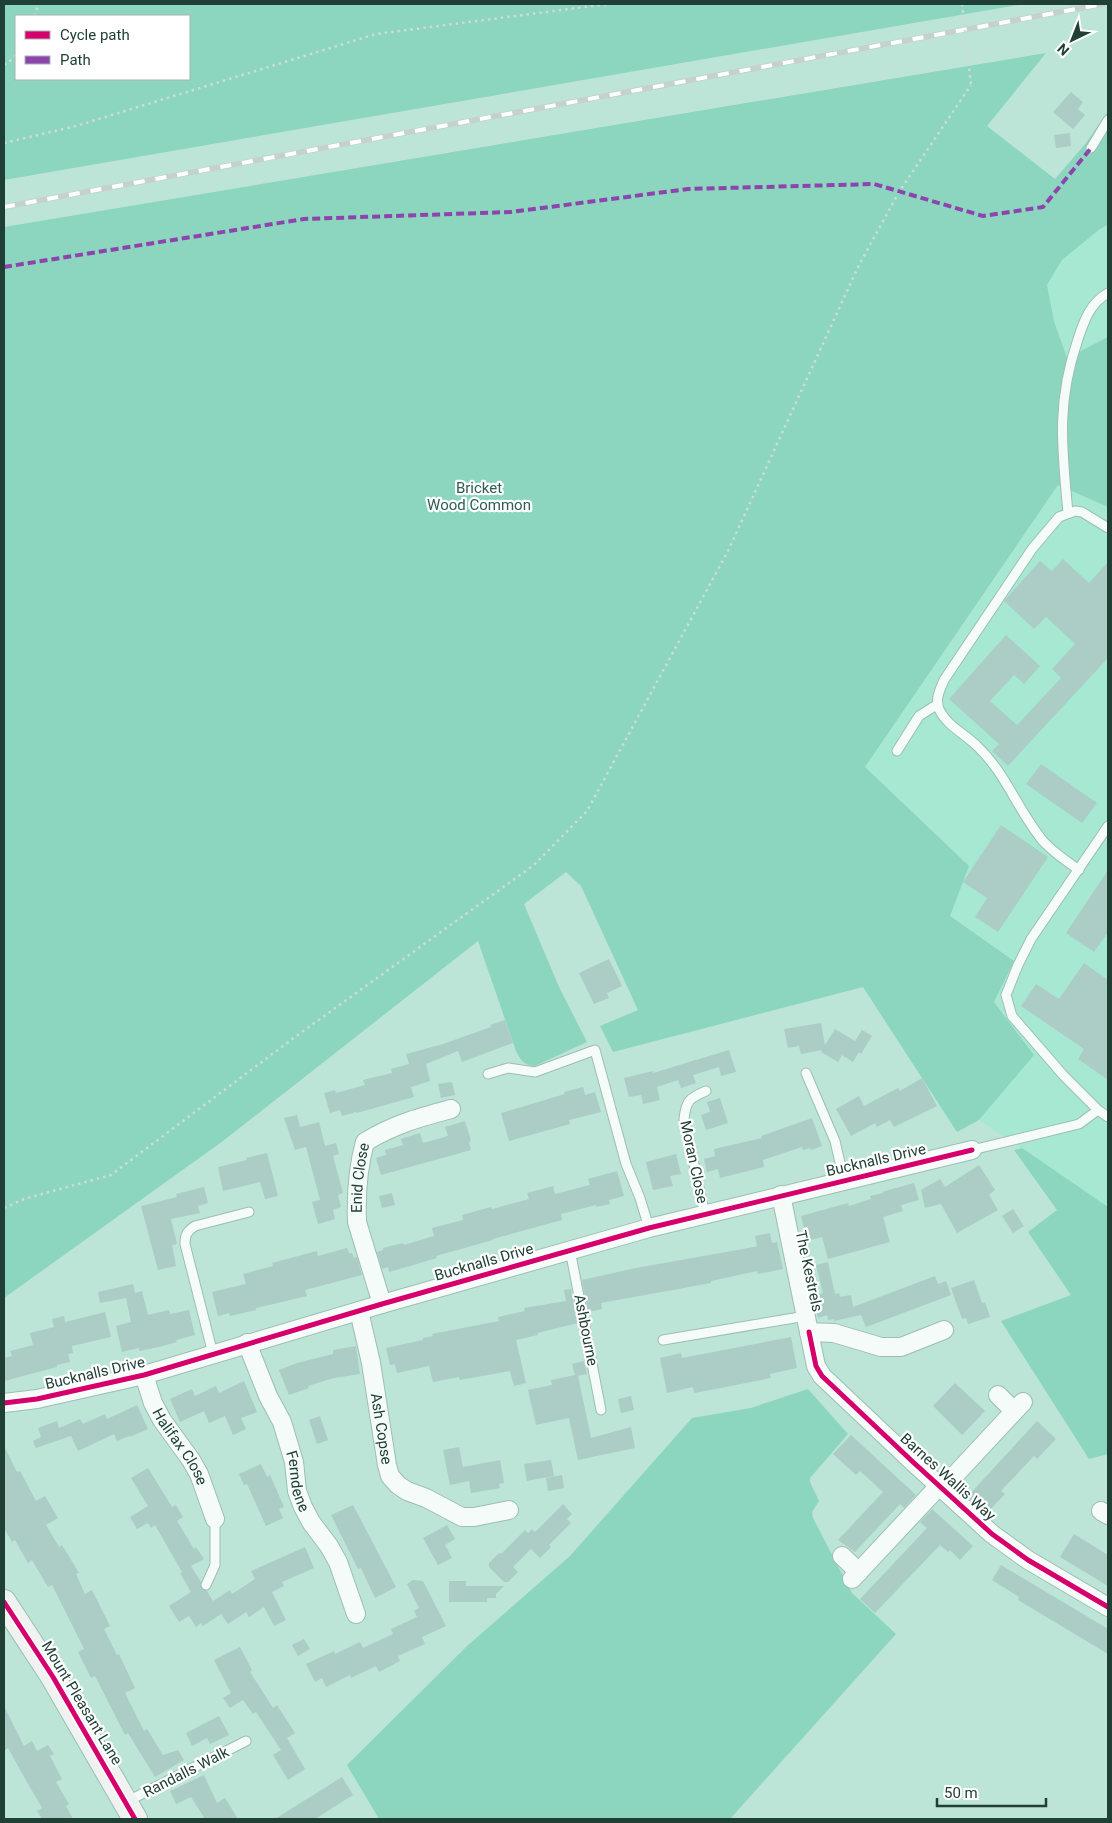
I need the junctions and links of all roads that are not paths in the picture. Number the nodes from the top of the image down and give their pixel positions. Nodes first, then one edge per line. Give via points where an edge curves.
1 (1108, 120) edge
2 (1091, 148) dead end
3 (1108, 293) edge
4 (1068, 513) junction
5 (1108, 528) edge
6 (938, 704) junction
7 (897, 751) dead end
8 (1108, 826) edge
9 (1078, 870) junction
10 (806, 1073) dead end
11 (488, 1074) dead end
12 (706, 1091) dead end
13 (451, 1109) dead end
14 (1098, 1110) junction
15 (1108, 1117) edge
16 (972, 1150) joint
17 (847, 1180) junction
18 (781, 1195) junction
19 (249, 1212) dead end
20 (705, 1215) junction
21 (649, 1228) junction
22 (570, 1250) junction
23 (382, 1304) junction
24 (359, 1311) junction
25 (808, 1324) junction
26 (944, 1330) dead end
27 (663, 1340) dead end
28 (247, 1343) junction
29 (213, 1354) junction
30 (144, 1375) junction
31 (998, 1395) dead end
32 (4, 1403) edge
33 (601, 1410) dead end
34 (940, 1488) junction
35 (509, 1510) dead end
36 (215, 1519) joint
37 (842, 1556) dead end
38 (206, 1586) dead end
39 (4, 1602) edge
40 (1108, 1607) edge
41 (356, 1614) dead end
42 (246, 1741) dead end
43 (131, 1811) edge

1 - 2 lane
3 - 4 lane via 1087,314 1066,379 1062,438
4 - 5 lane via 1082,512
4 - 6 lane via 1051,525 1027,557 944,680 937,697
6 - 7 lane via 919,716
6 - 9 lane via 950,723 1001,773 1043,841
8 - 9 lane
9 - 14 lane via 1031,939 1006,995 1012,1016
10 - 17 lane via 835,1141
11 - 21 lane via 508,1068 534,1072 595,1050 626,1164
12 - 20 lane, Moran Close via 689,1100 684,1120
13 - 23 street, Enid Close via 405,1121 365,1142 357,1222
14 - 15 lane
14 - 16 lane via 1080,1124
16 - 17 street, Bucknalls Drive
17 - 18 street, Bucknalls Drive
18 - 20 street, Bucknalls Drive
18 - 25 street, The Kestrels
19 - 29 lane via 195,1226 185,1238
20 - 21 street, Bucknalls Drive
21 - 22 street, Bucknalls Drive
22 - 23 street, Bucknalls Drive
22 - 33 lane, Ashbourne
23 - 24 street, Bucknalls Drive
24 - 28 street, Bucknalls Drive
24 - 35 street, Ash Copse via 368,1344 390,1476 407,1491 462,1516 474,1517
25 - 26 street, The Kestrels via 881,1347 901,1347
25 - 27 lane
25 - 34 street, Barnes Wallis Way via 816,1366 822,1376
28 - 29 street, Bucknalls Drive
28 - 41 street, Ferndene via 282,1422 294,1462 297,1491 310,1522 338,1562
29 - 30 street, Bucknalls Drive
30 - 32 street, Bucknalls Drive via 37,1399
30 - 36 street, Halifax Close via 162,1420 199,1474
31 - 34 street via 1019,1407
34 - 37 street via 856,1575
34 - 40 street, Barnes Wallis Way via 1006,1545
36 - 38 lane via 215,1565
39 - 43 street, Mount Pleasant Lane via 53,1677
42 - 43 lane, Randalls Walk

